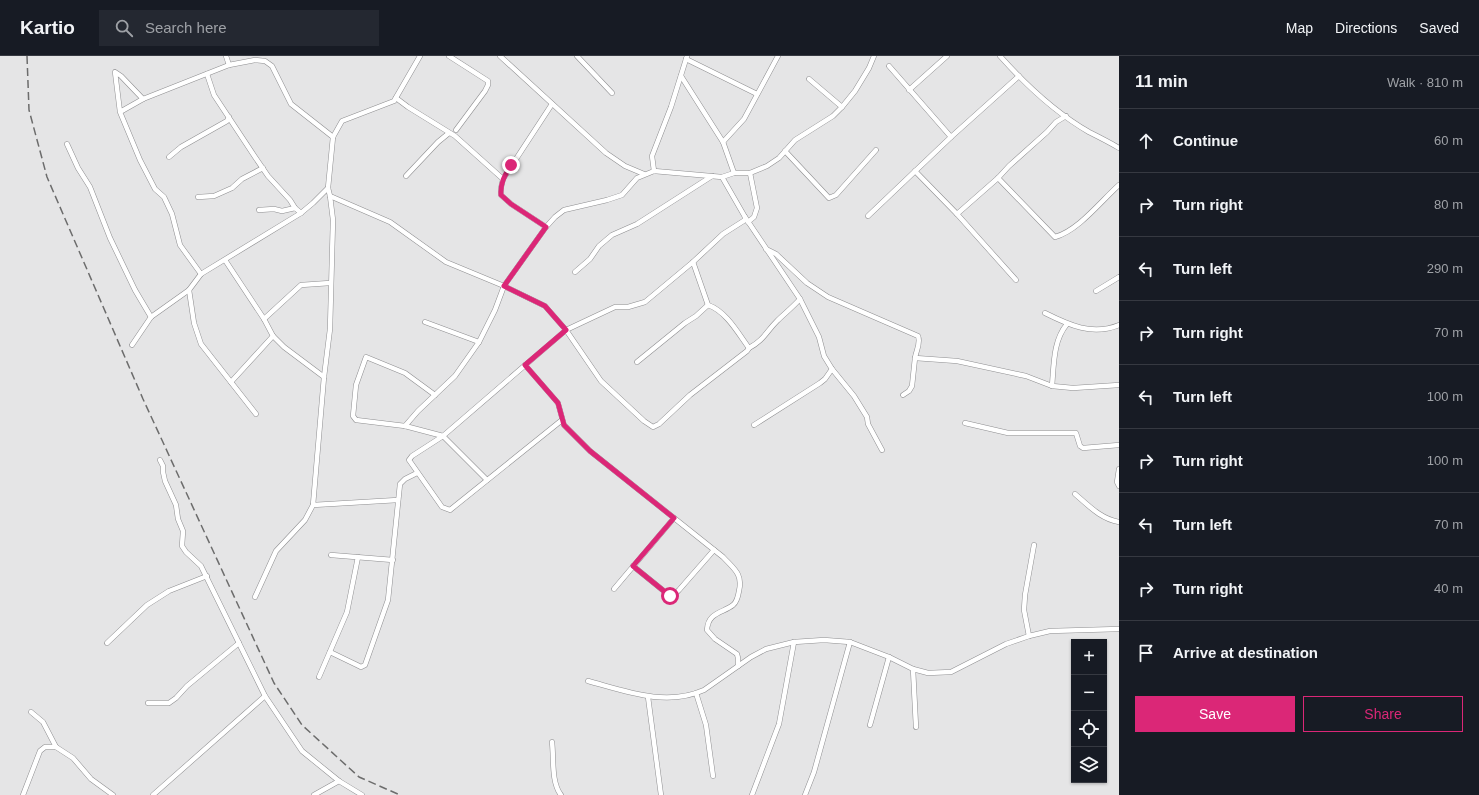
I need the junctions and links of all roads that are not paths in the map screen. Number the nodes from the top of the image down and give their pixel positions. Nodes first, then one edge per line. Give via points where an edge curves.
1 (226, 56) edge
2 (269, 56) edge
3 (420, 56) edge
4 (449, 56) edge
5 (500, 56) edge
6 (577, 56) edge
7 (778, 56) edge
8 (874, 56) edge
9 (946, 56) edge
10 (1000, 56) edge
11 (687, 57) edge
12 (265, 62) junction
13 (229, 66) junction
14 (889, 66) dead end
15 (208, 74) junction
16 (681, 76) junction
17 (1019, 76) junction
18 (809, 79) dead end
19 (909, 90) junction
20 (612, 93) dead end
21 (757, 94) junction
22 (396, 98) junction
23 (143, 99) junction
24 (552, 104) junction
25 (842, 107) junction
26 (120, 112) junction
27 (1066, 116) junction
28 (229, 118) junction
29 (456, 130) dead end
30 (448, 133) junction
31 (333, 137) junction
32 (951, 137) junction
33 (723, 142) junction
34 (67, 144) dead end
35 (1119, 148) edge
36 (876, 150) dead end
37 (785, 151) junction
38 (169, 158) dead end
39 (262, 168) junction
40 (654, 171) junction
41 (915, 171) junction
42 (750, 172) junction
43 (734, 173) junction
44 (644, 174) junction
45 (406, 176) dead end
46 (712, 176) junction
47 (722, 177) junction
48 (998, 178) junction
49 (503, 179) junction
50 (1119, 185) edge
51 (328, 188) junction
52 (330, 196) junction
53 (198, 197) dead end
54 (295, 208) junction
55 (259, 210) dead end
56 (301, 213) junction
57 (957, 214) junction
58 (868, 216) dead end
59 (745, 217) junction
60 (748, 222) junction
61 (546, 227) junction
62 (766, 249) junction
63 (225, 260) junction
64 (693, 262) junction
65 (575, 272) dead end
66 (201, 274) junction
67 (1119, 277) edge
68 (1016, 280) dead end
69 (330, 283) junction
70 (504, 286) junction
71 (189, 290) junction
72 (1096, 291) dead end
73 (800, 299) junction
74 (708, 305) junction
75 (1045, 313) dead end
76 (152, 317) junction
77 (264, 319) junction
78 (425, 322) dead end
79 (1067, 324) junction
80 (1119, 325) edge
81 (566, 330) junction
82 (273, 336) junction
83 (479, 342) junction
84 (132, 345) dead end
85 (749, 348) junction
86 (915, 358) junction
87 (637, 362) dead end
88 (525, 365) junction
89 (832, 369) junction
90 (324, 377) junction
91 (231, 382) junction
92 (1052, 386) junction
93 (1119, 386) edge
94 (435, 395) junction
95 (903, 395) dead end
96 (256, 414) dead end
97 (562, 420) junction
98 (965, 423) dead end
99 (754, 425) dead end
100 (405, 426) junction
101 (442, 436) junction
102 (1119, 445) edge
103 (882, 450) dead end
104 (160, 460) dead end
105 (1119, 469) edge
106 (418, 473) junction
107 (487, 480) junction
108 (1119, 486) edge
109 (1075, 494) dead end
110 (398, 500) junction
111 (313, 505) junction
112 (674, 518) junction
113 (1119, 522) edge
114 (1034, 545) dead end
115 (714, 550) junction
116 (331, 555) dead end
117 (358, 557) junction
118 (392, 560) junction
119 (633, 566) junction
120 (207, 576) junction
121 (614, 589) dead end
122 (256, 598) dead end
123 (1119, 630) edge
124 (1029, 636) junction
125 (794, 642) junction
126 (850, 642) junction
127 (107, 643) dead end
128 (239, 643) junction
129 (330, 652) junction
130 (890, 657) junction
131 (738, 666) junction
132 (913, 669) junction
133 (319, 677) dead end
134 (588, 681) dead end
135 (696, 693) junction
136 (265, 696) junction
137 (648, 697) junction
138 (148, 703) dead end
139 (31, 712) dead end
140 (870, 725) dead end
141 (916, 727) dead end
142 (552, 742) dead end
143 (56, 747) junction
144 (713, 776) dead end
145 (340, 781) junction
146 (23, 795) edge
147 (113, 795) edge
148 (153, 795) edge
149 (314, 795) edge
150 (360, 795) edge
151 (562, 795) edge
152 (661, 795) edge
153 (752, 795) edge
154 (806, 795) edge

1 - 13 street
2 - 12 street
3 - 22 street
4 - 29 street via 488,81 485,91
5 - 24 street
6 - 20 street
7 - 21 street
8 - 25 street via 855,91
9 - 19 street
10 - 17 street
11 - 16 street
11 - 21 street
12 - 13 street via 255,60
12 - 31 street via 272,66 291,104
13 - 15 street
14 - 19 street
15 - 23 street
15 - 28 street via 214,95
16 - 33 street
16 - 40 street via 652,156
17 - 27 street
17 - 32 street
18 - 25 street
19 - 32 street
21 - 33 street via 744,119
22 - 30 street
22 - 31 street via 342,121
23 - 26 street
23 - 26 street via 115,72
24 - 44 street via 606,153 624,166
24 - 49 street
25 - 37 street via 833,116 795,140
26 - 66 street via 155,189 164,197 172,214 180,245
27 - 35 street
27 - 48 street via 1056,122
28 - 38 street
28 - 39 street
30 - 45 street
30 - 49 street via 455,136
31 - 51 street
32 - 41 street
33 - 43 street
34 - 76 street via 90,186 110,238 135,290
36 - 37 street via 836,195 829,198
37 - 42 street via 767,166
39 - 53 street via 232,188 214,196
39 - 54 street
40 - 44 street
40 - 46 street
41 - 57 street
41 - 58 street
42 - 43 street
42 - 60 street via 757,208 754,217
43 - 47 street
44 - 61 street via 622,195 564,210
46 - 47 street
46 - 65 street via 638,224 612,235
47 - 59 street
48 - 50 street via 1055,237 1076,226
48 - 57 street
49 - 61 street via 501,195
51 - 52 street
51 - 56 street
52 - 69 street via 333,220
52 - 70 street via 390,222 446,262
54 - 55 street via 282,211
54 - 56 street
56 - 63 street
57 - 68 street
59 - 60 street
59 - 64 street via 745,220 723,234
60 - 62 street
61 - 70 street
62 - 73 street
62 - 86 street via 776,254 828,298 918,336
63 - 66 street
63 - 77 street
64 - 74 street
64 - 81 street via 645,302 628,307 615,307
66 - 71 street
67 - 72 street
69 - 77 street via 301,285
69 - 90 street via 330,329
70 - 81 street via 545,306
70 - 83 street
71 - 76 street
71 - 91 street via 194,323 201,344
73 - 85 street
73 - 89 street
74 - 85 street via 715,307
74 - 87 street
75 - 79 street
76 - 84 street
77 - 82 street
78 - 83 street
79 - 80 street via 1089,330
79 - 92 street via 1056,342
81 - 85 street via 601,381 644,421 653,426 659,424 690,395 748,352
81 - 88 street
82 - 90 street
82 - 91 street
83 - 94 street via 455,376
86 - 92 street via 957,362 1026,376
86 - 95 street via 912,386
88 - 97 street via 554,398 560,408
88 - 101 street
89 - 99 street via 820,383
89 - 103 street via 854,396
90 - 111 street
91 - 96 street
92 - 93 street
94 - 100 street
94 - 100 street via 405,373 366,357 356,385 353,416 356,420
97 - 107 street
97 - 112 street via 590,451
98 - 102 street via 1008,433 1076,434 1083,448
100 - 101 street
101 - 106 street via 409,460
101 - 107 street
104 - 120 street via 183,531 182,546
105 - 108 street
106 - 107 street via 442,508 450,510
106 - 110 street via 400,484
109 - 113 street via 1096,513
110 - 111 street
110 - 118 street
111 - 122 street via 305,520 276,552
112 - 115 street
112 - 119 street
114 - 124 street via 1024,610
115 - 119 street via 679,590 670,596
115 - 131 street via 738,574 741,582 737,600 732,606 717,612 709,621 707,630 715,639 737,654
116 - 117 street
117 - 118 street
117 - 129 street via 347,612
118 - 129 street via 388,600 365,665 361,667
119 - 121 street
120 - 127 street via 169,591 147,605
120 - 128 street
123 - 124 street via 1050,631
124 - 132 street via 1006,644 951,672 928,673
125 - 126 street
125 - 131 street via 766,649
125 - 153 street via 779,724
126 - 130 street
126 - 154 street
128 - 136 street
128 - 138 street via 169,703
129 - 133 street
130 - 132 street
130 - 140 street
131 - 135 street
132 - 141 street
134 - 137 street
135 - 137 street via 678,697
135 - 144 street via 706,725
136 - 145 street via 302,751
136 - 148 street
137 - 152 street
139 - 143 street via 43,722
142 - 151 street via 556,784
143 - 146 street via 45,747 40,752
143 - 147 street via 73,758 91,779
145 - 149 street
145 - 150 street

